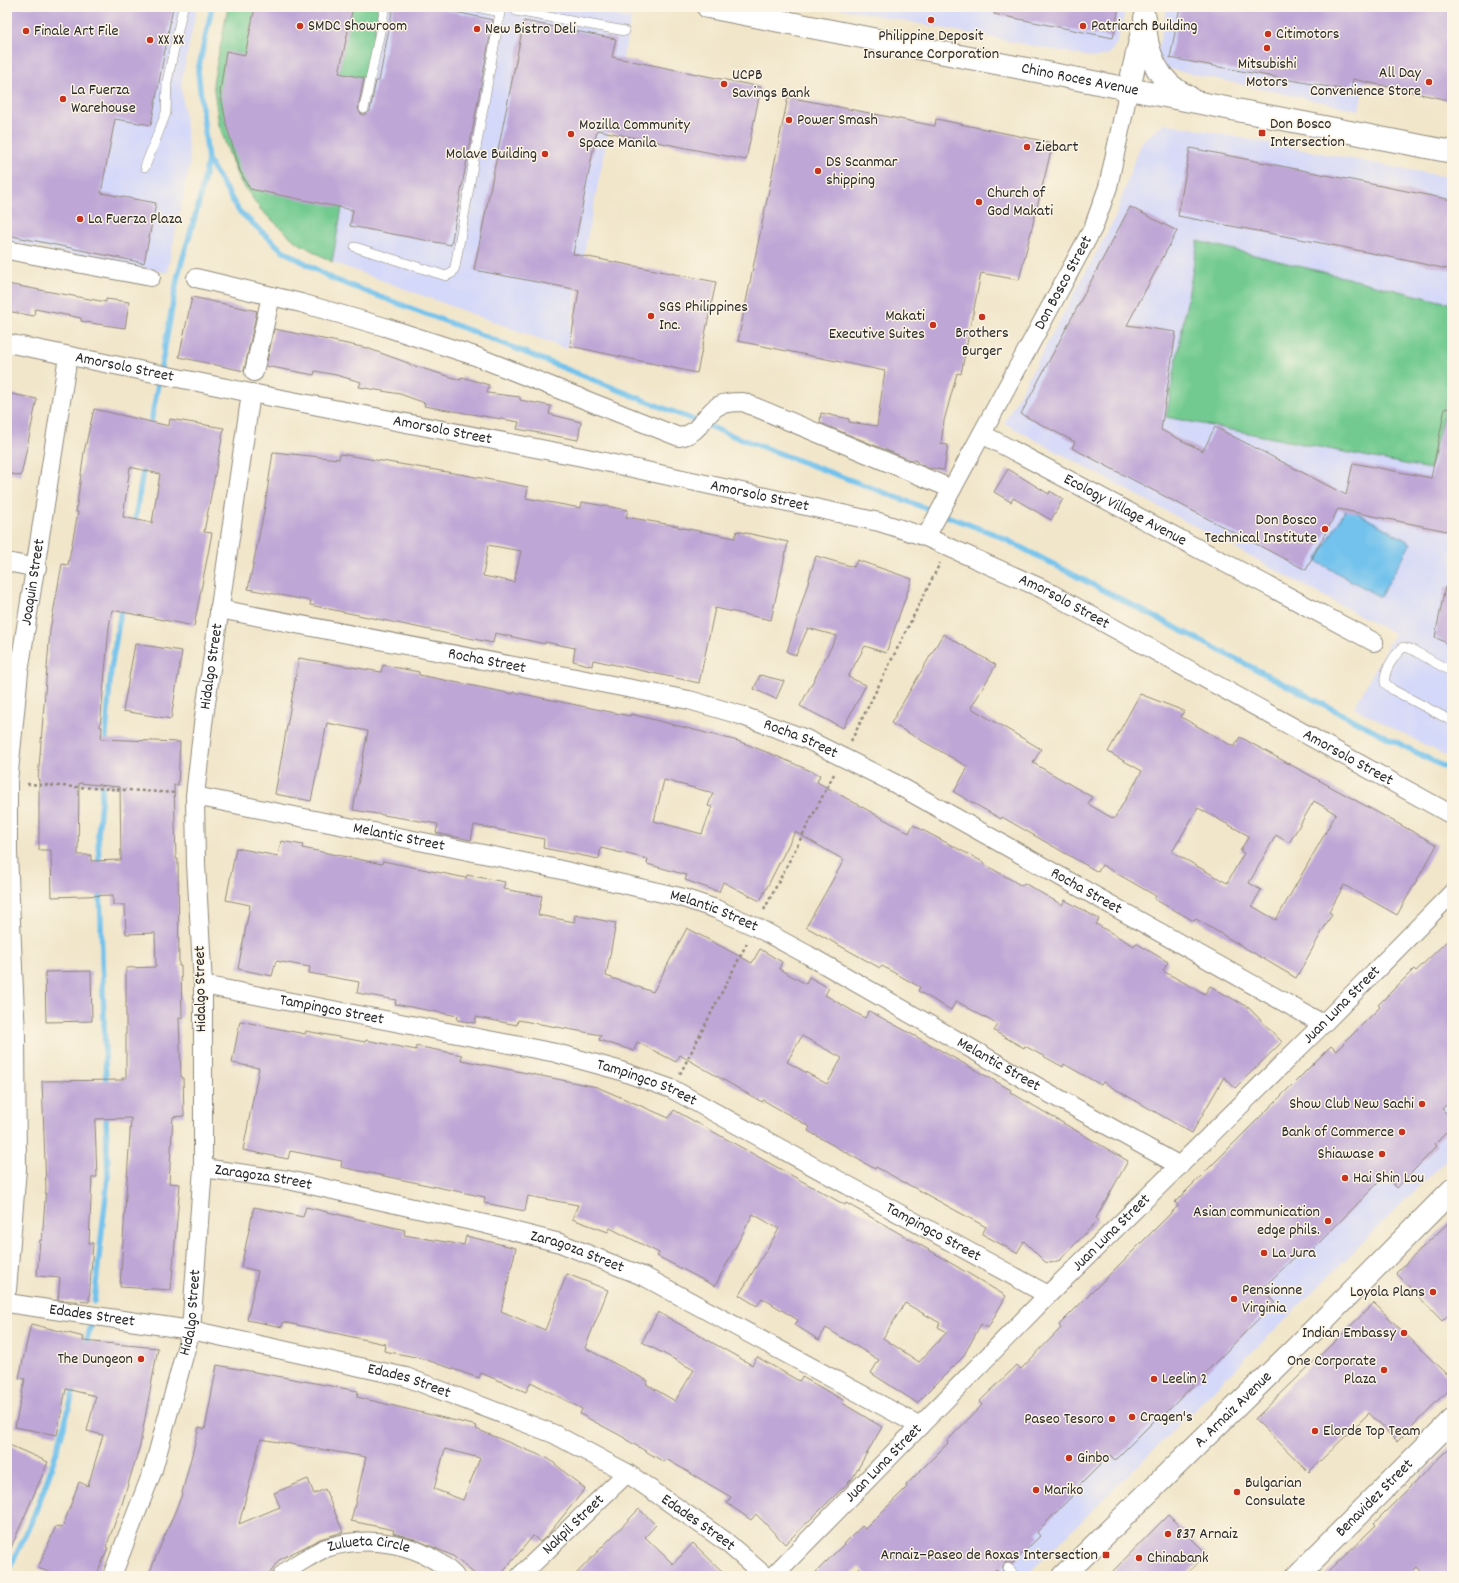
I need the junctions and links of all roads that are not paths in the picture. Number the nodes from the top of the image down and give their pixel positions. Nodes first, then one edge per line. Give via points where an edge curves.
1 (183, 7) edge
2 (385, 7) edge
3 (477, 7) edge
4 (708, 7) edge
5 (501, 9) edge
6 (516, 11) dead end
7 (1146, 12) edge
8 (625, 30) dead end
9 (1129, 88) junction
10 (1200, 102) junction
11 (364, 109) dead end
12 (1452, 152) edge
13 (145, 167) dead end
14 (355, 248) dead end
15 (7, 250) edge
16 (151, 277) dead end
17 (196, 278) dead end
18 (271, 296) junction
19 (7, 343) edge
20 (68, 356) junction
21 (254, 372) dead end
22 (251, 393) junction
23 (982, 434) junction
24 (952, 489) junction
25 (926, 537) junction
26 (7, 562) edge
27 (37, 568) junction
28 (219, 609) junction
29 (1374, 642) dead end
30 (1452, 672) edge
31 (1452, 721) edge
32 (195, 796) junction
33 (1452, 816) edge
34 (1452, 893) edge
35 (203, 985) junction
36 (1323, 1024) junction
37 (1180, 1166) junction
38 (203, 1168) junction
39 (1452, 1190) edge
40 (7, 1290) edge
41 (1048, 1296) junction
42 (7, 1302) edge
43 (191, 1330) junction
44 (1452, 1420) edge
45 (920, 1426) junction
46 (627, 1473) junction
47 (1008, 1568) dead end
48 (112, 1576) edge
49 (282, 1576) edge
50 (455, 1576) edge
51 (520, 1576) edge
52 (765, 1576) edge
53 (773, 1576) edge
54 (1016, 1576) edge
55 (1063, 1576) edge
56 (1297, 1576) edge

1 - 13 lane via 167,82 166,112
2 - 11 lane
3 - 5 lane
4 - 9 main road, Chino Roces Avenue
5 - 14 lane via 452,274 446,276
6 - 8 lane
7 - 9 main road, Don Bosco Street
7 - 10 main road via 1145,36 1157,70 1184,95
9 - 10 main road, Chino Roces Avenue
9 - 23 street, Don Bosco Street via 1108,187 1093,228
10 - 12 main road, Chino Roces Avenue
15 - 16 street
17 - 18 street
18 - 21 street
18 - 24 street via 378,325 475,356 679,437 694,432 717,407 731,402 743,402
19 - 20 street, Amorsolo Street
20 - 22 street, Amorsolo Street
20 - 27 street, Joaquin Street
22 - 25 street, Amorsolo Street via 582,457 879,522
22 - 28 street, Hidalgo Street
23 - 24 street, Don Bosco Street
23 - 29 street, Ecology Village Avenue
24 - 25 street, Don Bosco Street
25 - 33 street, Amorsolo Street via 1043,589
26 - 27 street
27 - 40 street, Joaquin Street via 20,672 8,782 8,853 16,1036 17,1169
28 - 32 street, Hidalgo Street
28 - 36 street, Rocha Street via 689,700 774,727 843,756 894,783
30 - 31 lane via 1403,647 1384,676 1384,683 1393,690
32 - 35 street, Hidalgo Street
32 - 37 street, Melantic Street via 548,867 716,909 808,955
34 - 36 street, Juan Luna Street
35 - 38 street, Hidalgo Street
35 - 41 street, Tampingco Street via 556,1053 659,1084
36 - 37 street, Juan Luna Street
37 - 41 street, Juan Luna Street
38 - 43 street, Hidalgo Street
38 - 45 street, Zaragoza Street via 288,1180 560,1243 645,1277
39 - 55 main road, A. Arnaiz Avenue via 1295,1349
41 - 45 street, Juan Luna Street
42 - 43 street, Edades Street
43 - 46 street, Edades Street via 406,1377 554,1434
43 - 48 street, Hidalgo Street via 153,1470
44 - 56 main road, Benavidez Street
45 - 53 street, Juan Luna Street
46 - 51 street, Nakpil Street
46 - 52 street, Edades Street via 725,1542
47 - 54 lane
49 - 50 street, Zulueta Circle via 289,1568 325,1548 366,1541 407,1546 444,1565

